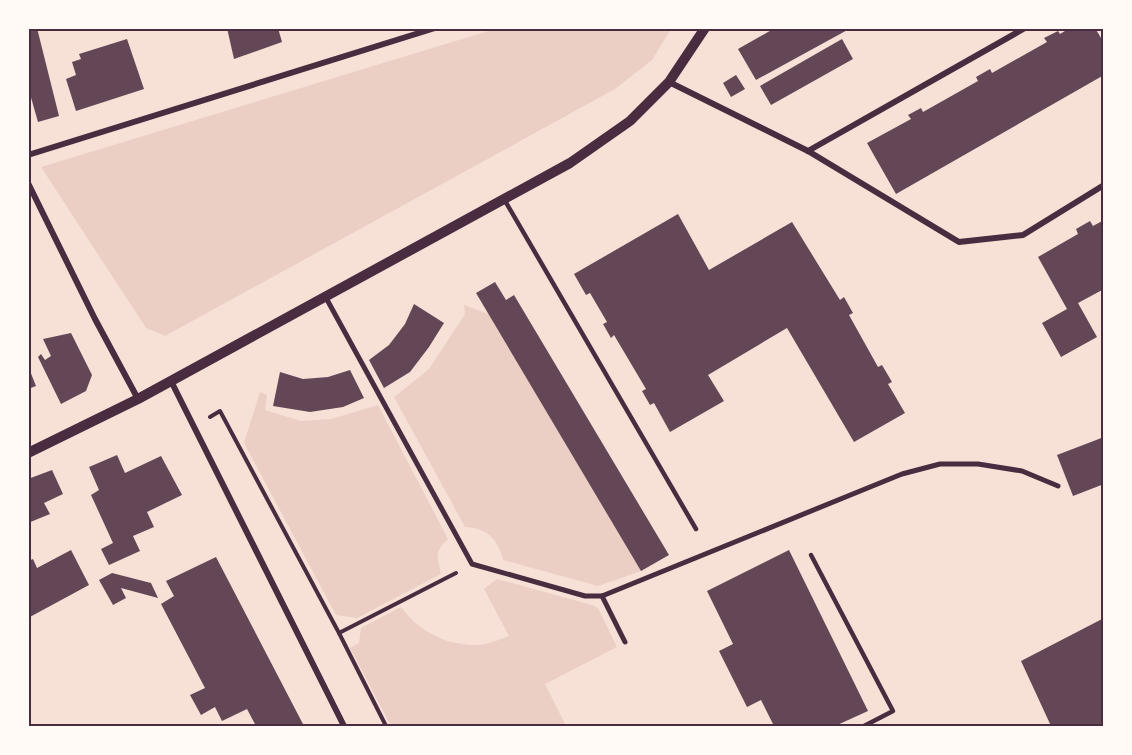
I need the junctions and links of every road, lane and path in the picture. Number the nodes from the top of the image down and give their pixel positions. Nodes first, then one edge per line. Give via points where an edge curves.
1 (435, 28) edge
2 (705, 28) edge
3 (1025, 28) edge
4 (669, 82) junction
5 (808, 151) junction
6 (28, 155) edge
7 (28, 183) edge
8 (1104, 185) edge
9 (504, 199) junction
10 (325, 297) junction
11 (171, 381) junction
12 (138, 399) junction
13 (193, 428) junction
14 (28, 453) edge
15 (1058, 486) dead end
16 (696, 529) dead end
17 (811, 555) dead end
18 (472, 564) junction
19 (602, 596) junction
20 (339, 633) junction
21 (625, 642) dead end
22 (344, 726) edge
23 (387, 726) edge
24 (864, 726) edge

1 - 6 street
2 - 4 street
3 - 5 street
4 - 5 street
4 - 9 street via 630,121 570,163
5 - 8 street via 958,242 1023,235
7 - 12 street
9 - 10 street
9 - 16 lane
10 - 11 street
10 - 18 street
11 - 12 street
11 - 13 street
12 - 14 street
13 - 20 path via 220,411
13 - 22 street
15 - 19 street via 1022,471 940,464 902,474
17 - 24 lane via 893,711
18 - 19 street via 585,596
18 - 20 path
19 - 21 street
20 - 23 path

